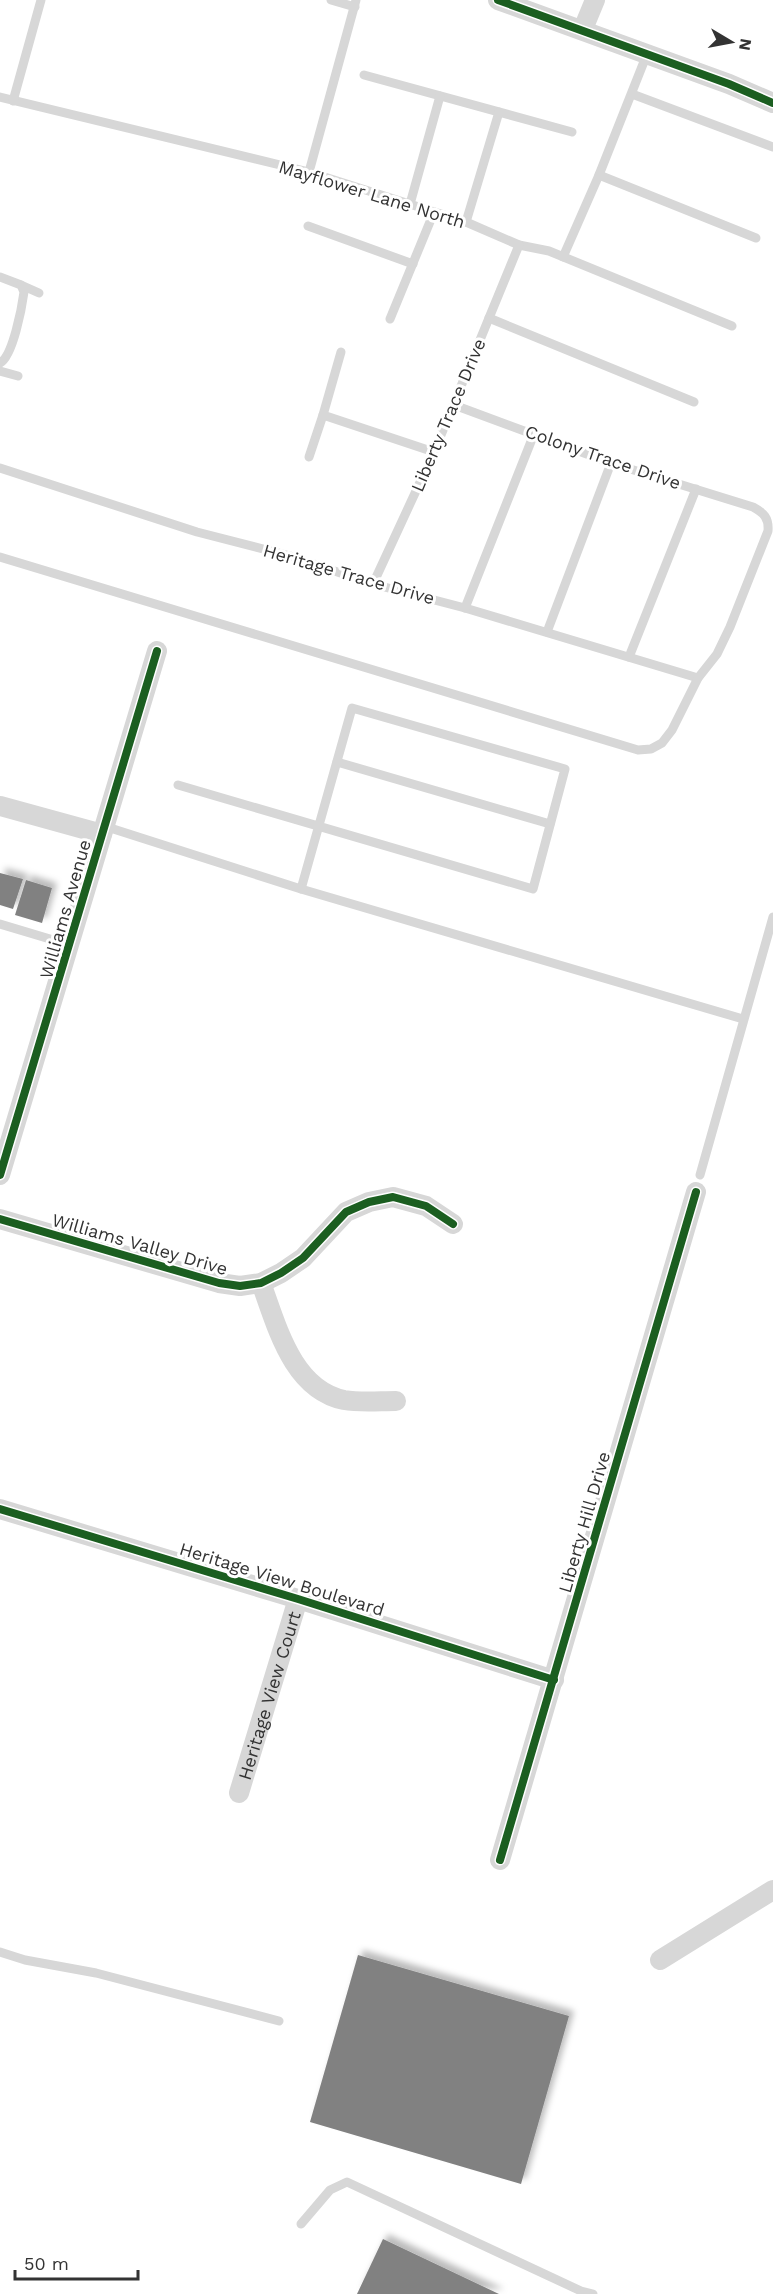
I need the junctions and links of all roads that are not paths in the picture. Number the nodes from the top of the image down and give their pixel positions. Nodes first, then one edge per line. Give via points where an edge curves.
1 (41, 0) edge
2 (331, 0) edge
3 (498, 0) edge
4 (595, 0) edge
5 (355, 4) edge
6 (583, 29) junction
7 (647, 54) junction
8 (364, 75) dead end
9 (632, 94) junction
10 (440, 96) junction
11 (0, 98) edge
12 (13, 101) junction
13 (773, 103) edge
14 (499, 112) junction
15 (572, 132) dead end
16 (773, 147) edge
17 (309, 172) junction
18 (598, 176) junction
19 (410, 204) junction
20 (434, 212) junction
21 (466, 222) junction
22 (308, 226) dead end
23 (756, 238) dead end
24 (519, 245) junction
25 (563, 256) junction
26 (413, 264) junction
27 (0, 277) edge
28 (21, 285) junction
29 (39, 293) dead end
30 (489, 318) junction
31 (390, 319) dead end
32 (732, 326) dead end
33 (341, 352) dead end
34 (0, 363) edge
35 (0, 371) edge
36 (18, 376) dead end
37 (694, 402) dead end
38 (454, 405) junction
39 (323, 416) junction
40 (534, 434) junction
41 (434, 452) junction
42 (309, 457) dead end
43 (611, 463) junction
44 (0, 468) edge
45 (696, 489) junction
46 (0, 557) edge
47 (373, 584) junction
48 (465, 608) junction
49 (547, 632) junction
50 (157, 651) dead end
51 (629, 657) junction
52 (698, 678) junction
53 (337, 762) junction
54 (178, 785) dead end
55 (0, 806) edge
56 (550, 825) junction
57 (318, 828) junction
58 (103, 830) junction
59 (301, 889) junction
60 (773, 917) edge
61 (0, 924) edge
62 (70, 945) junction
63 (743, 1019) junction
64 (0, 1175) edge
65 (698, 1184) joint
66 (0, 1220) edge
67 (453, 1224) dead end
68 (261, 1283) junction
69 (396, 1401) dead end
70 (0, 1509) edge
71 (298, 1599) junction
72 (554, 1680) junction
73 (239, 1793) dead end
74 (500, 1860) dead end
75 (773, 1890) edge
76 (0, 1952) edge
77 (660, 1960) dead end
78 (279, 2021) dead end
79 (301, 2224) dead end
80 (593, 2294) edge

1 - 12 lane
2 - 5 lane
3 - 6 street
4 - 6 street
5 - 17 lane
6 - 7 street
7 - 9 lane
7 - 13 street
8 - 10 lane
9 - 16 lane
9 - 18 lane
10 - 14 lane
10 - 19 lane
11 - 12 lane, Mayflower Lane North
12 - 17 lane, Mayflower Lane North
14 - 15 lane
14 - 21 lane
17 - 19 lane, Mayflower Lane North
18 - 23 lane
18 - 25 lane
19 - 20 lane, Mayflower Lane North
20 - 21 lane, Mayflower Lane North
20 - 26 lane
21 - 24 lane, Mayflower Lane North
22 - 26 lane
24 - 25 lane, Mayflower Lane North
24 - 30 lane, Liberty Trace Drive
25 - 32 lane, Mayflower Lane North
26 - 31 lane
27 - 28 lane
28 - 29 lane
28 - 34 lane via 22,307 13,339
30 - 37 lane
30 - 38 lane, Liberty Trace Drive
33 - 39 lane
35 - 36 lane
38 - 40 lane, Colony Trace Drive
38 - 41 lane, Liberty Trace Drive
39 - 41 lane
39 - 42 lane
40 - 43 lane, Colony Trace Drive
40 - 48 lane
41 - 47 lane, Liberty Trace Drive
43 - 45 lane, Colony Trace Drive
43 - 49 lane
44 - 47 lane, Heritage Trace Drive
45 - 51 lane
45 - 52 lane, Colony Trace Drive via 753,507 769,521 730,627 717,654
46 - 52 lane via 638,750 662,743
47 - 48 lane, Heritage Trace Drive
48 - 49 lane, Heritage Trace Drive
49 - 51 lane, Heritage Trace Drive
50 - 58 street, Williams Avenue
51 - 52 lane, Heritage Trace Drive
53 - 56 lane
53 - 56 lane via 352,708 565,769
53 - 57 lane
54 - 57 lane
55 - 58 street
56 - 57 lane via 533,889
57 - 59 lane
58 - 59 lane
58 - 62 street, Williams Avenue
59 - 63 lane
60 - 63 lane
61 - 62 lane
62 - 64 street, Williams Avenue
63 - 65 lane
65 - 72 street, Liberty Hill Drive
66 - 68 street, Williams Valley Drive via 219,1283
67 - 68 street, Williams Valley Drive via 426,1206 393,1197 369,1202 346,1212 303,1258
68 - 69 street via 296,1368 315,1386 343,1400
70 - 71 street, Heritage View Boulevard
71 - 72 street, Heritage View Boulevard
71 - 73 street, Heritage View Court
72 - 74 street, Liberty Hill Drive
75 - 77 street
76 - 78 lane
79 - 80 lane via 330,2190 347,2182

